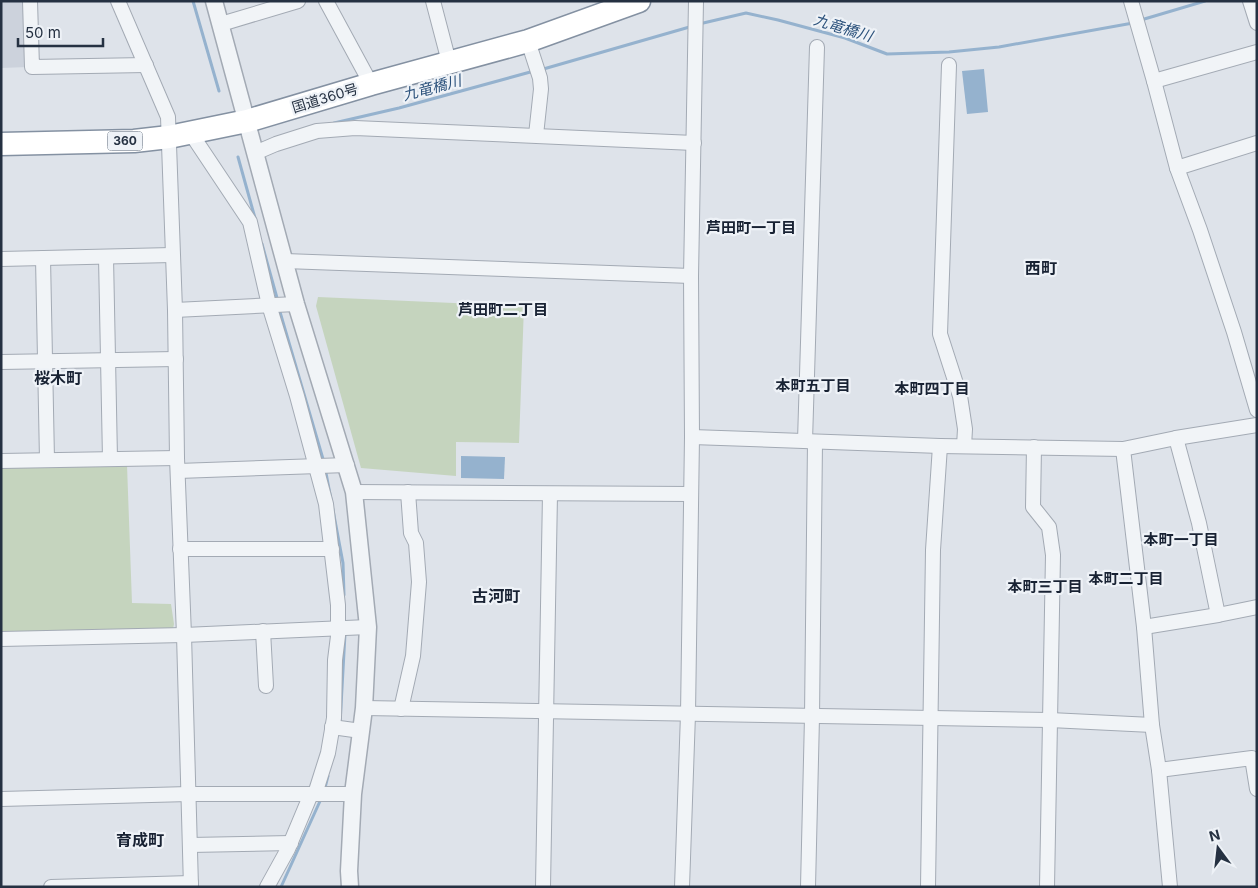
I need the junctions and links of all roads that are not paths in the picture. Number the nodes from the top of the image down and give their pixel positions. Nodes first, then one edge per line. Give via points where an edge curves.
1 (30, 1) edge
2 (118, 1) edge
3 (214, 1) edge
4 (298, 1) edge
5 (326, 1) edge
6 (433, 1) edge
7 (639, 1) edge
8 (696, 1) edge
9 (1250, 1) edge
10 (1132, 6) edge
11 (1257, 23) edge
12 (221, 24) junction
13 (528, 41) junction
14 (817, 47) dead end
15 (1257, 52) edge
16 (448, 62) junction
17 (146, 65) junction
18 (948, 65) dead end
19 (1154, 81) junction
20 (370, 84) junction
21 (247, 121) junction
22 (190, 132) junction
23 (536, 135) junction
24 (168, 137) junction
25 (694, 143) junction
26 (1257, 143) edge
27 (1, 144) edge
28 (255, 153) junction
29 (1176, 168) junction
30 (172, 255) junction
31 (106, 256) junction
32 (44, 258) junction
33 (1, 259) edge
34 (285, 261) junction
35 (691, 276) junction
36 (296, 304) junction
37 (268, 305) junction
38 (175, 310) junction
39 (176, 359) junction
40 (108, 360) junction
41 (46, 361) junction
42 (1, 362) edge
43 (1257, 410) edge
44 (1257, 424) edge
45 (692, 437) junction
46 (1176, 438) junction
47 (810, 441) junction
48 (940, 446) junction
49 (964, 446) junction
50 (1034, 447) junction
51 (1122, 449) junction
52 (110, 459) junction
53 (47, 460) junction
54 (1, 461) edge
55 (177, 465) junction
56 (347, 465) junction
57 (315, 466) junction
58 (354, 492) junction
59 (408, 492) junction
60 (550, 494) junction
61 (691, 494) junction
62 (180, 549) junction
63 (332, 549) junction
64 (1257, 606) edge
65 (1218, 616) junction
66 (368, 627) junction
67 (1144, 627) junction
68 (339, 628) junction
69 (263, 631) junction
70 (184, 635) junction
71 (1, 639) edge
72 (266, 686) dead end
73 (364, 708) junction
74 (401, 709) junction
75 (546, 712) junction
76 (688, 714) junction
77 (812, 717) junction
78 (932, 718) junction
79 (1050, 720) junction
80 (1152, 725) junction
81 (343, 729) junction
82 (1158, 770) junction
83 (1255, 773) edge
84 (1257, 789) edge
85 (189, 794) junction
86 (313, 794) junction
87 (353, 794) junction
88 (1, 800) edge
89 (291, 843) junction
90 (190, 845) junction
91 (191, 885) edge
92 (50, 887) edge
93 (267, 887) edge
94 (350, 887) edge
95 (543, 887) edge
96 (682, 887) edge
97 (808, 887) edge
98 (928, 887) edge
99 (1047, 887) edge
100 (1170, 887) edge

1 - 17 street via 32,67
2 - 17 street
3 - 12 street
4 - 12 street
5 - 20 street
6 - 16 street
7 - 13 highway, 国道360号 / 360
8 - 25 street
9 - 11 street
10 - 19 street
12 - 21 street
13 - 16 highway, 国道360号 / 360
13 - 23 street via 540,78
14 - 47 street
15 - 19 street
16 - 20 highway, 国道360号 / 360
17 - 24 street via 168,117
18 - 49 street via 940,334 960,396 966,429
19 - 29 street
20 - 21 highway, 国道360号 / 360
21 - 22 highway, 国道360号 / 360
21 - 28 street
22 - 24 highway, 国道360号 / 360
22 - 37 street via 250,222
23 - 25 street
23 - 28 street via 355,128 317,131
24 - 27 highway, 国道360号 / 360 via 134,141
24 - 30 street
25 - 35 street
26 - 29 street
28 - 34 street
29 - 43 street via 1200,230
30 - 31 street
30 - 38 street
31 - 32 street
31 - 40 street
32 - 33 street
32 - 41 street
34 - 35 street
34 - 36 street
35 - 45 street
36 - 37 street
36 - 56 street
37 - 38 street
37 - 57 street
38 - 39 street
39 - 40 street
39 - 55 street
40 - 41 street
40 - 52 street
41 - 42 street
41 - 53 street
44 - 46 street
45 - 47 street
45 - 61 street
46 - 51 street
46 - 65 street via 1199,523
47 - 48 street
47 - 77 street
48 - 49 street
48 - 78 street via 933,550
49 - 50 street
50 - 51 street
50 - 79 street via 1033,507 1049,527 1053,555
51 - 67 street
52 - 53 street
52 - 55 street
53 - 54 street
55 - 57 street
55 - 62 street
56 - 57 street
56 - 58 street
57 - 63 street via 326,504
58 - 59 street
58 - 66 street
59 - 60 street
59 - 74 street via 419,582 412,656
60 - 61 street
60 - 75 street
61 - 76 street
62 - 63 street
62 - 70 street
63 - 68 street
64 - 65 street
65 - 67 street
66 - 68 street
66 - 73 street
67 - 80 street
68 - 69 street
68 - 81 street
69 - 70 street
69 - 72 street
70 - 71 street
70 - 85 street
73 - 74 street
73 - 81 street
74 - 75 street
75 - 76 street
75 - 95 street
76 - 77 street
76 - 96 street
77 - 78 street
77 - 97 street
78 - 79 street
78 - 98 street
79 - 80 street
79 - 99 street
80 - 82 street
81 - 86 street via 328,752
81 - 87 street
82 - 83 street via 1252,758
82 - 100 street
83 - 84 street
85 - 86 street
85 - 88 street
85 - 90 street
86 - 87 street
86 - 89 street
87 - 94 street
89 - 90 street
89 - 93 street
90 - 91 street
91 - 92 street

